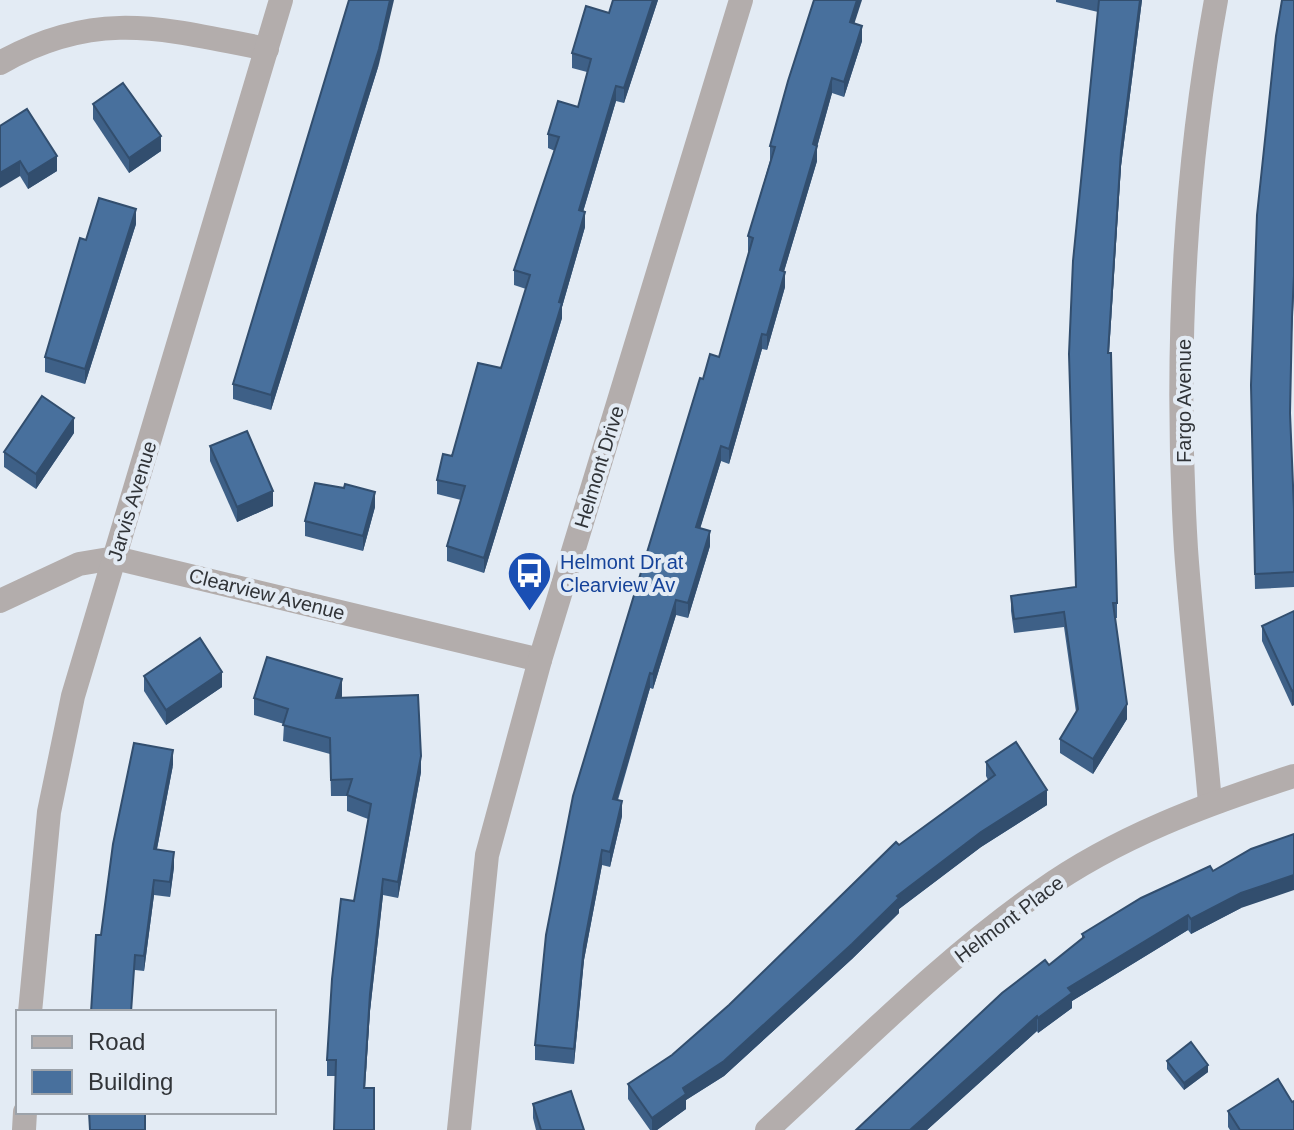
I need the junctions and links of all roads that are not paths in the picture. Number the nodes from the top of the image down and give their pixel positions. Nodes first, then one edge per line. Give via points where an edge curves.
1 (281, 0) edge
2 (741, 0) edge
3 (1216, 0) edge
4 (267, 49) junction
5 (0, 63) edge
6 (115, 558) junction
7 (0, 601) edge
8 (540, 660) junction
9 (1294, 776) edge
10 (1210, 803) junction
11 (30, 1010) edge
12 (459, 1130) edge
13 (767, 1130) edge

1 - 4 street, Jarvis Avenue
2 - 8 street, Helmont Drive
3 - 10 street, Fargo Avenue via 1193,161 1183,347 1186,549
4 - 5 street via 127,25 80,30
4 - 6 street, Jarvis Avenue
6 - 7 street, Clearview Avenue via 79,564
6 - 8 street, Clearview Avenue
6 - 11 street, Jarvis Avenue via 73,696 49,812
8 - 12 street, Helmont Drive via 487,855
9 - 10 street, Helmont Place
10 - 13 street, Helmont Place via 1130,839 1042,890 954,959

